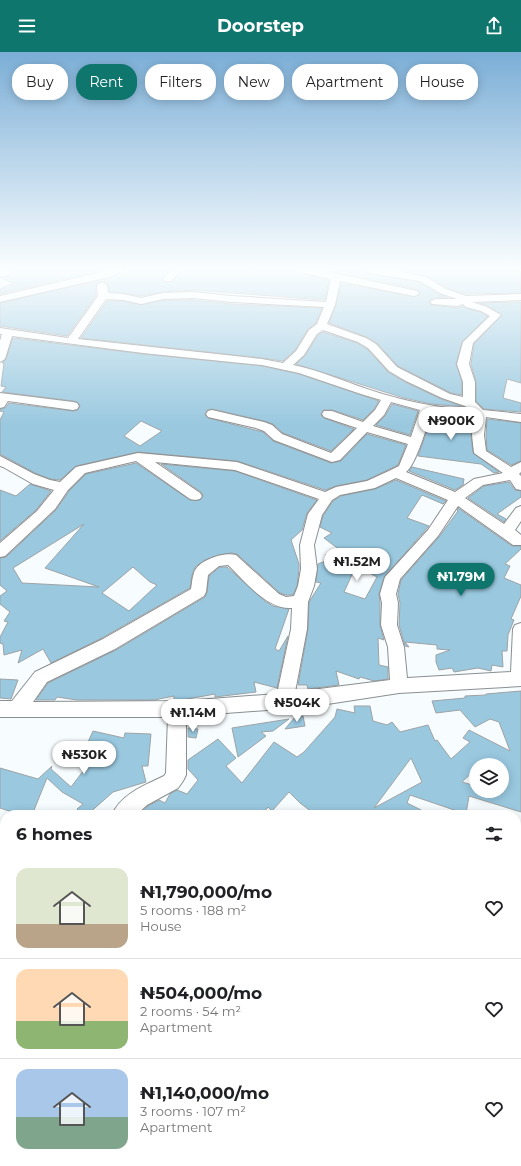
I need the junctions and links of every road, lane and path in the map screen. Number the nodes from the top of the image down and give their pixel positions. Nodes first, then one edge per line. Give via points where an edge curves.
1 (85, 322) edge
2 (323, 322) edge
3 (489, 322) edge
4 (321, 326) junction
5 (4, 332) edge
6 (71, 341) junction
7 (0, 358) edge
8 (286, 366) junction
9 (388, 398) junction
10 (469, 403) junction
11 (0, 404) edge
12 (73, 406) dead end
13 (427, 408) junction
14 (481, 412) junction
15 (212, 414) dead end
16 (328, 414) dead end
17 (521, 418) edge
18 (365, 428) junction
19 (415, 442) junction
20 (138, 457) junction
21 (0, 460) edge
22 (516, 470) edge
23 (396, 473) junction
24 (521, 486) edge
25 (63, 487) junction
26 (195, 496) dead end
27 (327, 496) junction
28 (456, 498) junction
29 (521, 511) edge
30 (520, 543) edge
31 (0, 552) edge
32 (300, 602) junction
33 (521, 629) edge
34 (520, 679) edge
35 (399, 686) junction
36 (285, 700) junction
37 (18, 708) junction
38 (0, 709) edge
39 (177, 709) junction
40 (127, 810) edge

1 - 6 street
2 - 4 street
3 - 10 street via 468,342 463,364 469,382
4 - 8 street via 313,332 300,352
4 - 10 street via 362,340 372,346 393,369 446,396
5 - 6 street
5 - 7 street
6 - 8 street
8 - 9 street
9 - 13 street
9 - 18 street via 380,412
10 - 14 street
11 - 12 street via 0,396
13 - 14 street
13 - 19 street
14 - 17 street
14 - 22 street via 478,435 480,453
15 - 18 street via 260,425 278,437 332,458
16 - 18 street
18 - 19 street
19 - 23 street via 404,468
20 - 25 street via 81,470
20 - 26 street
20 - 27 street via 237,466
21 - 25 street via 24,475
22 - 24 street
22 - 28 street via 508,476 479,482
23 - 27 street via 370,485
23 - 28 street
25 - 31 street via 58,496 28,527 7,543
27 - 32 street via 315,514 307,545 309,569
28 - 30 street
28 - 35 street via 433,533 393,577 388,594 389,626 396,647
29 - 30 street via 507,531
32 - 36 street via 299,629
32 - 37 street via 285,602 272,598 231,559 216,562 202,573 198,592 109,644 41,677
33 - 34 street
34 - 35 street
35 - 36 street
36 - 39 street
37 - 38 street
37 - 39 street
39 - 40 street via 176,775 171,782 140,798

